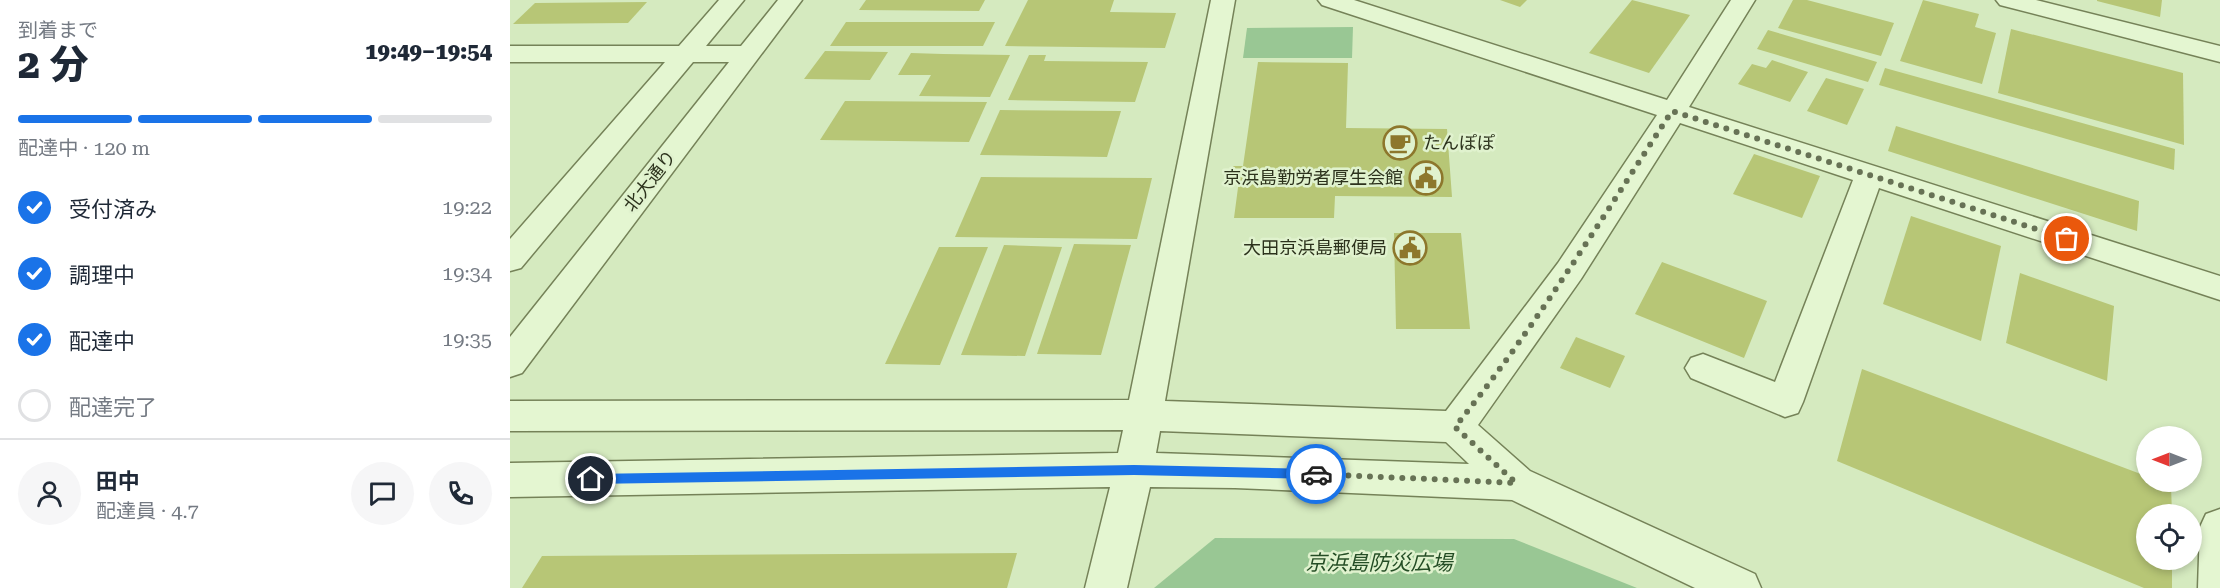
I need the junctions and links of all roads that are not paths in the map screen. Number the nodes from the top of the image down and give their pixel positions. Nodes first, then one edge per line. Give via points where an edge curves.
1 (732, 0) edge
2 (790, 0) edge
3 (1223, 0) edge
4 (1330, 0) edge
5 (1743, 0) edge
6 (2008, 0) edge
7 (510, 54) edge
8 (686, 54) junction
9 (748, 54) junction
10 (2220, 54) edge
11 (1672, 111) junction
12 (1869, 175) junction
13 (510, 260) edge
14 (2220, 288) edge
15 (510, 363) edge
16 (1703, 368) dead end
17 (1144, 415) junction
18 (510, 416) edge
19 (1455, 427) junction
20 (1134, 470) junction
21 (510, 480) edge
22 (1516, 483) junction
23 (2220, 527) edge
24 (1729, 585) edge
25 (1106, 588) edge
26 (2219, 588) edge

1 - 8 street
2 - 9 street, 北大通り
3 - 17 street
4 - 11 street
5 - 11 street
6 - 10 street
7 - 8 street
8 - 9 street
8 - 13 street
9 - 15 street, 北大通り
11 - 12 street
11 - 19 street via 1587,243
12 - 14 street
12 - 16 street via 1785,402
17 - 18 street
17 - 19 street
17 - 20 street
19 - 22 street
20 - 21 street
20 - 22 street
20 - 25 street
22 - 24 street
23 - 26 street

